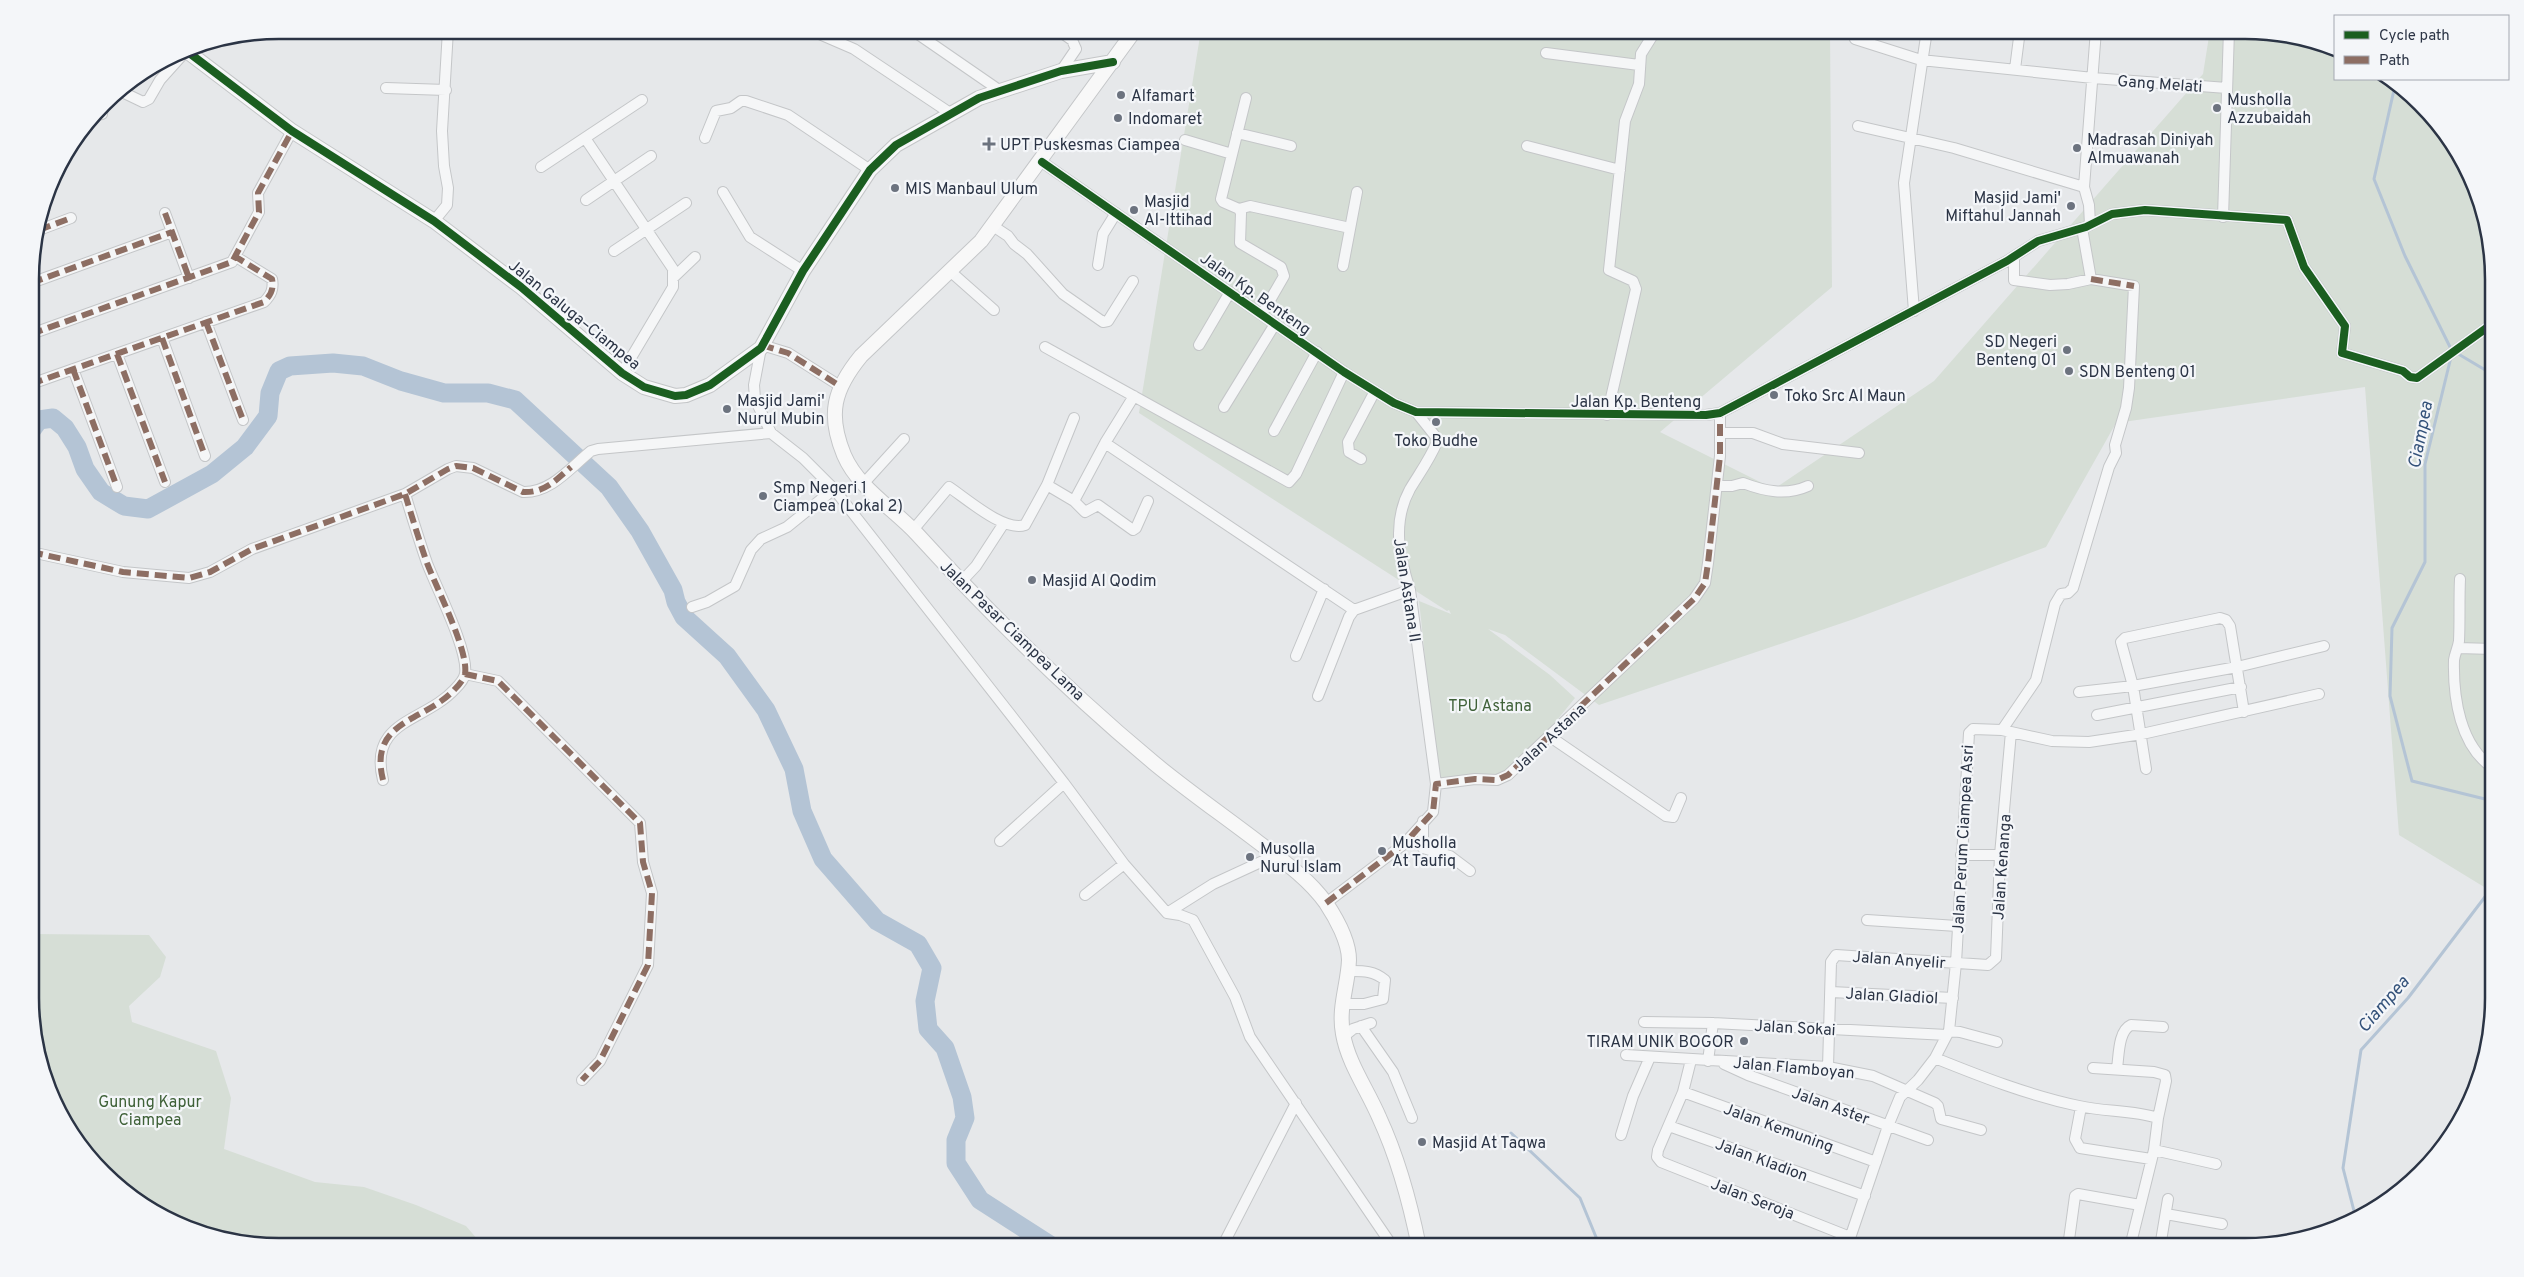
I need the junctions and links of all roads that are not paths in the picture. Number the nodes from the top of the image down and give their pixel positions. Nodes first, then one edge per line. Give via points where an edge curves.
1 (448, 39) edge
2 (840, 39) edge
3 (925, 39) edge
4 (1071, 39) edge
5 (1129, 39) edge
6 (1650, 39) edge
7 (1855, 39) dead end
8 (1925, 39) edge
9 (2019, 39) edge
10 (2095, 39) edge
11 (2229, 39) edge
12 (1546, 53) dead end
13 (192, 55) edge
14 (1921, 60) junction
15 (175, 62) edge
16 (1113, 62) junction
17 (1639, 65) junction
18 (2015, 69) junction
19 (1060, 71) junction
20 (2093, 78) junction
21 (386, 88) dead end
22 (2227, 88) junction
23 (446, 90) junction
24 (999, 90) junction
25 (126, 94) edge
26 (1246, 98) dead end
27 (642, 100) dead end
28 (950, 113) junction
29 (1858, 126) dead end
30 (292, 131) junction
31 (1237, 133) junction
32 (585, 138) junction
33 (705, 138) dead end
34 (1911, 138) junction
35 (1185, 140) dead end
36 (1291, 146) dead end
37 (1527, 146) dead end
38 (1232, 154) junction
39 (652, 156) dead end
40 (1042, 162) junction
41 (541, 167) dead end
42 (870, 170) junction
43 (1620, 170) junction
44 (613, 180) junction
45 (2084, 187) junction
46 (723, 192) dead end
47 (1357, 192) dead end
48 (586, 200) dead end
49 (686, 203) dead end
50 (1239, 209) junction
51 (165, 213) dead end
52 (1116, 213) junction
53 (2223, 217) junction
54 (71, 218) dead end
55 (434, 221) junction
56 (993, 226) junction
57 (2086, 226) junction
58 (44, 228) edge
59 (1350, 228) junction
60 (646, 229) junction
61 (172, 232) junction
62 (614, 251) dead end
63 (236, 257) junction
64 (695, 257) dead end
65 (2014, 257) junction
66 (1098, 265) dead end
67 (1343, 266) dead end
68 (803, 271) junction
69 (951, 272) junction
70 (189, 278) junction
71 (673, 278) junction
72 (2091, 278) junction
73 (39, 280) edge
74 (1133, 281) dead end
75 (1230, 292) junction
76 (994, 310) dead end
77 (1914, 311) junction
78 (1262, 314) junction
79 (206, 322) junction
80 (1276, 324) junction
81 (2485, 329) edge
82 (39, 331) edge
83 (162, 338) junction
84 (1199, 345) dead end
85 (761, 347) junction
86 (1045, 347) dead end
87 (1317, 352) junction
88 (117, 354) junction
89 (72, 369) junction
90 (1344, 372) junction
91 (622, 373) junction
92 (39, 381) edge
93 (840, 386) junction
94 (1375, 391) junction
95 (1134, 396) junction
96 (1224, 407) dead end
97 (1416, 412) junction
98 (1720, 412) junction
99 (1607, 415) junction
100 (1074, 418) dead end
101 (243, 420) dead end
102 (1274, 431) dead end
103 (771, 433) junction
104 (1721, 433) junction
105 (904, 439) dead end
106 (1105, 443) junction
107 (1859, 454) dead end
108 (205, 456) dead end
109 (1361, 459) dead end
110 (165, 482) dead end
111 (864, 483) junction
112 (1047, 485) junction
113 (1717, 486) junction
114 (1808, 486) dead end
115 (117, 487) dead end
116 (834, 489) junction
117 (405, 494) junction
118 (1074, 501) junction
119 (1148, 501) dead end
120 (1004, 524) junction
121 (913, 530) junction
122 (39, 554) edge
123 (2460, 579) dead end
124 (961, 582) junction
125 (1324, 589) junction
126 (1410, 590) junction
127 (692, 607) dead end
128 (1354, 610) junction
129 (2324, 646) dead end
130 (2458, 648) junction
131 (2485, 649) edge
132 (1296, 656) dead end
133 (2238, 667) junction
134 (466, 674) junction
135 (2133, 686) junction
136 (2240, 687) junction
137 (2079, 692) dead end
138 (2319, 694) dead end
139 (1318, 696) dead end
140 (2136, 709) junction
141 (2244, 712) junction
142 (2097, 715) dead end
143 (2006, 731) junction
144 (2142, 734) junction
145 (1549, 736) junction
146 (2485, 760) edge
147 (2146, 770) dead end
148 (383, 780) dead end
149 (1064, 783) junction
150 (1436, 784) junction
151 (1681, 798) dead end
152 (1423, 821) junction
153 (1000, 841) dead end
154 (1961, 854) junction
155 (1276, 855) junction
156 (2000, 855) junction
157 (1124, 864) junction
158 (1470, 871) dead end
159 (1085, 895) dead end
160 (1326, 903) junction
161 (1167, 913) junction
162 (1867, 920) dead end
163 (1957, 926) junction
164 (1956, 963) junction
165 (1348, 971) junction
166 (1831, 992) junction
167 (1953, 998) junction
168 (1342, 1004) junction
169 (1644, 1022) dead end
170 (1713, 1023) junction
171 (2163, 1027) dead end
172 (1830, 1029) junction
173 (1948, 1033) junction
174 (1343, 1037) junction
175 (1997, 1042) dead end
176 (1626, 1055) dead end
177 (1650, 1057) junction
178 (1935, 1058) junction
179 (1691, 1060) junction
180 (1713, 1061) junction
181 (1828, 1067) junction
182 (2093, 1068) dead end
183 (2117, 1068) junction
184 (582, 1080) dead end
185 (1906, 1090) junction
186 (1683, 1092) junction
187 (1296, 1103) junction
188 (2081, 1107) junction
189 (1412, 1118) dead end
190 (2158, 1118) junction
191 (1669, 1126) junction
192 (1888, 1126) junction
193 (1982, 1130) dead end
194 (1621, 1135) dead end
195 (1928, 1140) dead end
196 (2152, 1154) junction
197 (1876, 1162) junction
198 (2216, 1164) dead end
199 (1860, 1194) junction
200 (2168, 1199) dead end
201 (2140, 1205) junction
202 (2166, 1214) junction
203 (2222, 1224) dead end
204 (1227, 1238) edge
205 (1387, 1238) edge
206 (1417, 1238) edge
207 (1840, 1238) edge
208 (1850, 1238) edge
209 (2069, 1238) edge
210 (2132, 1238) edge
211 (2162, 1238) edge

1 - 23 street
2 - 28 street
3 - 24 street
4 - 19 street via 1076,49
5 - 16 main road, Jalan Pasar Ciampea Lama
6 - 17 street via 1641,54
7 - 14 street, Gang Melati
8 - 14 street
9 - 18 street
10 - 20 street
11 - 22 street
12 - 17 street
13 - 30 main road, Jalan Galuga–Ciampea
14 - 18 street, Gang Melati
14 - 34 street
15 - 25 street via 149,100 143,102
16 - 19 main road, Jalan Galuga–Ciampea
16 - 40 main road, Jalan Pasar Ciampea Lama
17 - 43 street via 1639,84 1625,121
18 - 20 street, Gang Melati
19 - 24 main road, Jalan Galuga–Ciampea
20 - 22 street, Gang Melati
20 - 45 street
21 - 23 street
22 - 53 street
23 - 55 street via 442,131 447,205
24 - 28 main road, Jalan Galuga–Ciampea
26 - 31 street
27 - 32 street
28 - 42 main road, Jalan Galuga–Ciampea via 896,145
29 - 34 street
30 - 55 main road, Jalan Galuga–Ciampea
30 - 63 street via 258,193 259,212
31 - 36 street
31 - 38 street
32 - 41 street
32 - 44 street
33 - 42 street via 716,111 746,101 788,116
34 - 45 street
34 - 77 street via 1904,198
35 - 38 street
37 - 43 street
38 - 50 street via 1221,198 1226,204
39 - 44 street
40 - 52 street, Jalan Kp. Benteng
40 - 56 main road, Jalan Pasar Ciampea Lama
42 - 68 main road, Jalan Galuga–Ciampea
43 - 99 street via 1609,270 1633,281 1636,289
44 - 48 street
44 - 60 street
45 - 57 street via 2089,205
46 - 68 street via 750,237
47 - 59 street
49 - 60 street
50 - 59 street via 1250,206
50 - 78 street via 1240,243 1284,271
51 - 61 street
52 - 66 street via 1103,234
52 - 75 street, Jalan Kp. Benteng
53 - 57 street, Jalan Kp. Benteng via 2145,210 2112,214
53 - 81 street, Jalan Kp. Benteng via 2287,220 2304,268 2345,326 2342,353 2417,378
54 - 58 street
55 - 91 main road, Jalan Galuga–Ciampea via 521,287
56 - 69 main road, Jalan Pasar Ciampea Lama
56 - 74 street via 1027,254 1063,294 1103,322 1108,321
57 - 65 street, Jalan Kp. Benteng via 2038,242
57 - 72 street
59 - 67 street
60 - 62 street
60 - 71 street via 673,269
61 - 70 street
61 - 73 street
63 - 70 street via 232,262
63 - 79 street via 272,279 271,296 264,302
64 - 71 street
65 - 72 street via 2014,280 2050,285
65 - 77 street, Jalan Kp. Benteng
68 - 85 main road, Jalan Galuga–Ciampea
69 - 76 street
69 - 93 main road, Jalan Pasar Ciampea Lama via 862,356
70 - 82 street
71 - 91 street via 673,287
72 - 143 street via 2134,286 2131,371 2126,408 2116,454 2109,467 2073,588 2061,594 2055,604 2036,680
75 - 78 street, Jalan Kp. Benteng
75 - 84 street
77 - 98 street, Jalan Kp. Benteng
78 - 80 street, Jalan Kp. Benteng
79 - 83 street
79 - 101 street
80 - 87 street, Jalan Kp. Benteng
80 - 96 street
83 - 88 street
83 - 108 street
85 - 91 main road, Jalan Galuga–Ciampea via 726,376 686,395 664,395
85 - 93 street via 788,353
85 - 103 street via 754,385 755,400
86 - 95 street
87 - 90 street, Jalan Kp. Benteng
87 - 102 street
88 - 89 street
88 - 110 street
89 - 92 street
89 - 115 street
90 - 94 street, Jalan Kp. Benteng
90 - 95 street via 1296,474 1289,482
93 - 111 main road, Jalan Pasar Ciampea Lama via 834,411 835,425 845,458
94 - 97 street, Jalan Kp. Benteng
94 - 109 street via 1348,442 1348,452
95 - 106 street
97 - 99 street, Jalan Kp. Benteng
97 - 126 street, Jalan Astana II via 1436,437 1436,442 1400,510 1401,562
98 - 99 street, Jalan Kp. Benteng via 1706,415
98 - 104 street, Jalan Astana
100 - 112 street
103 - 116 street via 803,458
103 - 117 street via 606,447 591,451 546,488 532,492 523,492 473,468 456,466
104 - 107 street via 1753,434 1782,444
104 - 113 street, Jalan Astana
105 - 111 street
106 - 118 street
106 - 125 street
111 - 121 main road, Jalan Pasar Ciampea Lama
112 - 118 street
112 - 120 street via 1025,525
113 - 114 street via 1743,483 1778,492
113 - 145 street, Jalan Astana via 1705,583 1694,599
116 - 127 street via 787,526 761,539 750,550 735,586
116 - 149 street
117 - 122 street via 252,550 210,572 188,578 123,572
117 - 134 street via 465,658
118 - 119 street via 1085,512 1098,506 1133,530
120 - 121 street via 945,484
120 - 124 street via 976,566
121 - 124 main road, Jalan Pasar Ciampea Lama
123 - 130 street
124 - 155 main road, Jalan Pasar Ciampea Lama via 1017,639 1155,764
125 - 128 street
125 - 132 street
126 - 128 street
126 - 150 street, Jalan Astana II
128 - 139 street
129 - 133 street
130 - 131 street
130 - 146 street via 2454,675 2462,728
133 - 135 street
133 - 135 street via 2230,626 2220,618 2122,640
133 - 136 street
134 - 148 street via 445,700 402,722 390,737 380,751 378,764
134 - 184 street via 498,682 640,823 643,862 652,893 648,965 600,1061
135 - 137 street
135 - 140 street
136 - 140 street
136 - 141 street
138 - 141 street, Jalan Perum Ciampea Asri
140 - 142 street
140 - 144 street
141 - 144 street, Jalan Perum Ciampea Asri
143 - 144 street, Jalan Perum Ciampea Asri via 2070,742
143 - 154 street, Jalan Perum Ciampea Asri via 1973,729 1969,733
143 - 156 street, Jalan Kenanga
144 - 147 street
145 - 150 street, Jalan Astana via 1508,775 1497,780 1465,779
145 - 151 street via 1666,816 1674,817
149 - 153 street
149 - 157 street
150 - 152 street via 1433,812
152 - 158 street via 1423,848 1450,856
152 - 160 street via 1404,844
154 - 156 street
154 - 163 street, Jalan Perum Ciampea Asri
155 - 160 main road, Jalan Pasar Ciampea Lama
155 - 161 street via 1220,880
156 - 164 street, Jalan Kenanga via 1996,958 1988,966
157 - 159 street
157 - 161 street
160 - 165 main road, Jalan Pasar Ciampea Lama via 1345,943
161 - 187 street via 1180,914 1192,920 1235,997 1250,1037
162 - 163 street
163 - 164 street, Jalan Perum Ciampea Asri
164 - 166 street, Jalan Anyelir via 1836,955 1831,962
164 - 167 street, Jalan Perum Ciampea Asri
165 - 168 main road, Jalan Pasar Ciampea Lama
165 - 168 street via 1366,971 1385,980 1383,1000
166 - 167 street, Jalan Gladiol
166 - 172 street, Jalan Anyelir
167 - 173 street, Jalan Perum Ciampea Asri
168 - 174 main road, Jalan Pasar Ciampea Lama
169 - 170 street, Jalan Sokai
170 - 172 street, Jalan Sokai
170 - 180 street
171 - 183 street via 2127,1027
172 - 173 street, Jalan Sokai
172 - 181 street, Jalan Anyelir
173 - 175 street, Jalan Sokai via 1960,1032
173 - 178 street, Jalan Perum Ciampea Asri
174 - 189 street via 1366,1024 1393,1072
174 - 206 main road, Jalan Pasar Ciampea Lama via 1394,1152
176 - 177 street, Jalan Flamboyan
177 - 179 street, Jalan Flamboyan
177 - 194 street
178 - 185 street, Jalan Perum Ciampea Asri
178 - 188 street via 2021,1092
179 - 180 street, Jalan Flamboyan
179 - 186 street
180 - 181 street, Jalan Flamboyan
180 - 192 street, Jalan Aster
181 - 185 street, Jalan Flamboyan via 1873,1076
182 - 183 street
183 - 190 street via 2165,1075
185 - 192 street, Jalan Perum Ciampea Asri
185 - 193 street, Jalan Flamboyan via 1937,1105 1940,1118
186 - 191 street
186 - 197 street, Jalan Kemuning
187 - 204 street
187 - 205 street
188 - 190 street via 2145,1113
188 - 196 street via 2075,1139 2080,1148
190 - 196 street
191 - 199 street, Jalan Kladion
191 - 207 street, Jalan Seroja via 1658,1150 1657,1157 1661,1162
192 - 195 street, Jalan Aster
192 - 197 street, Jalan Perum Ciampea Asri
196 - 198 street
196 - 201 street
197 - 199 street, Jalan Perum Ciampea Asri
199 - 208 street, Jalan Perum Ciampea Asri
200 - 202 street
201 - 209 street via 2078,1194 2075,1196
201 - 210 street
202 - 203 street
202 - 211 street

